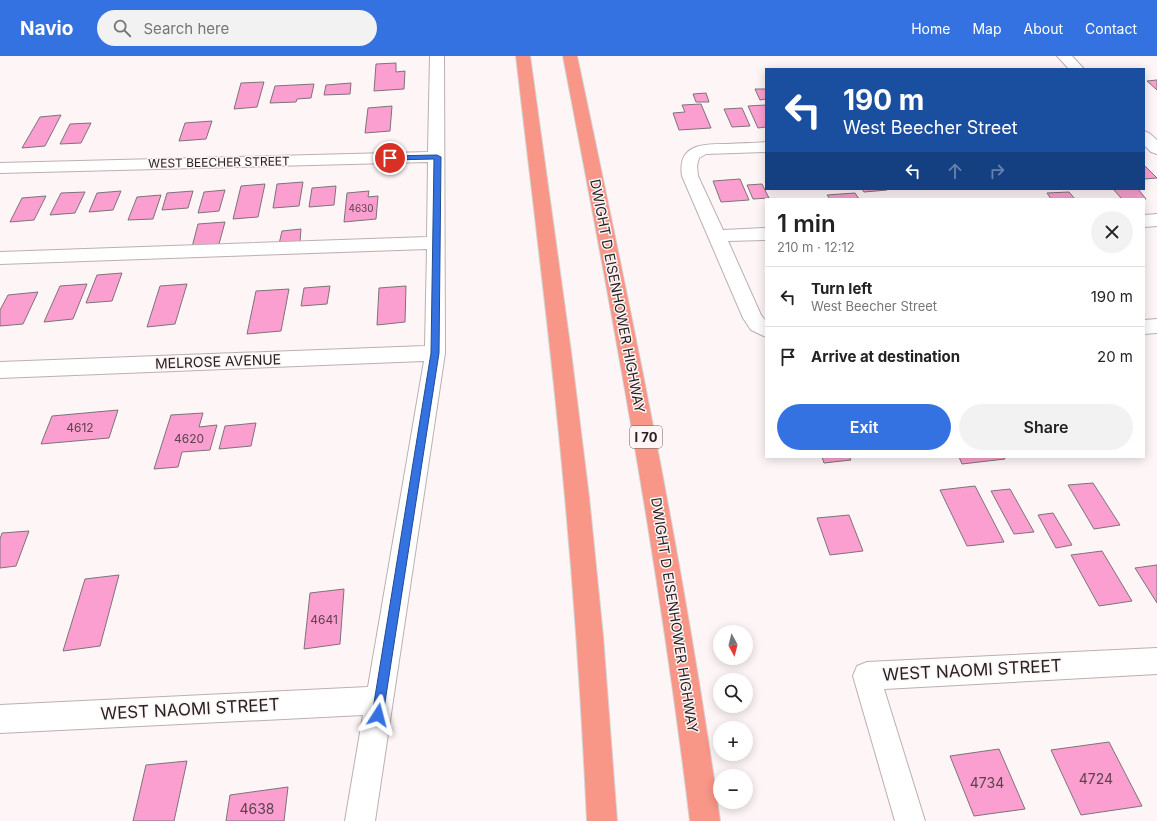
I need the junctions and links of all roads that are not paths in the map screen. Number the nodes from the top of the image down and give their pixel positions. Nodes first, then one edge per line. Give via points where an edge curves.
1 (437, 56) edge
2 (523, 56) edge
3 (570, 56) edge
4 (1064, 56) edge
5 (1076, 68) edge
6 (1148, 136) edge
7 (765, 147) edge
8 (1157, 149) edge
9 (437, 157) junction
10 (0, 168) edge
11 (1157, 220) edge
12 (1145, 221) edge
13 (765, 234) edge
14 (716, 236) junction
15 (436, 243) junction
16 (0, 258) edge
17 (1157, 326) edge
18 (1145, 327) edge
19 (765, 329) edge
20 (435, 353) junction
21 (0, 370) edge
22 (1157, 661) edge
23 (380, 700) junction
24 (0, 719) edge
25 (360, 821) edge
26 (602, 821) edge
27 (705, 821) edge
28 (910, 821) edge

1 - 9 street
2 - 26 highway via 576,483
3 - 27 highway, DWIGHT D EISENHOWER HIGHWAY / I 70 via 649,451
4 - 5 street
6 - 8 street
7 - 14 street via 704,149 697,151 690,158 690,176
9 - 10 street, WEST BEECHER STREET
9 - 15 street
11 - 12 street
13 - 14 street
14 - 19 street via 753,318
15 - 16 street
15 - 20 street
17 - 18 street
20 - 21 street, MELROSE AVENUE
20 - 23 street
22 - 28 street, WEST NAOMI STREET via 867,676
23 - 24 street, WEST NAOMI STREET
23 - 25 street

